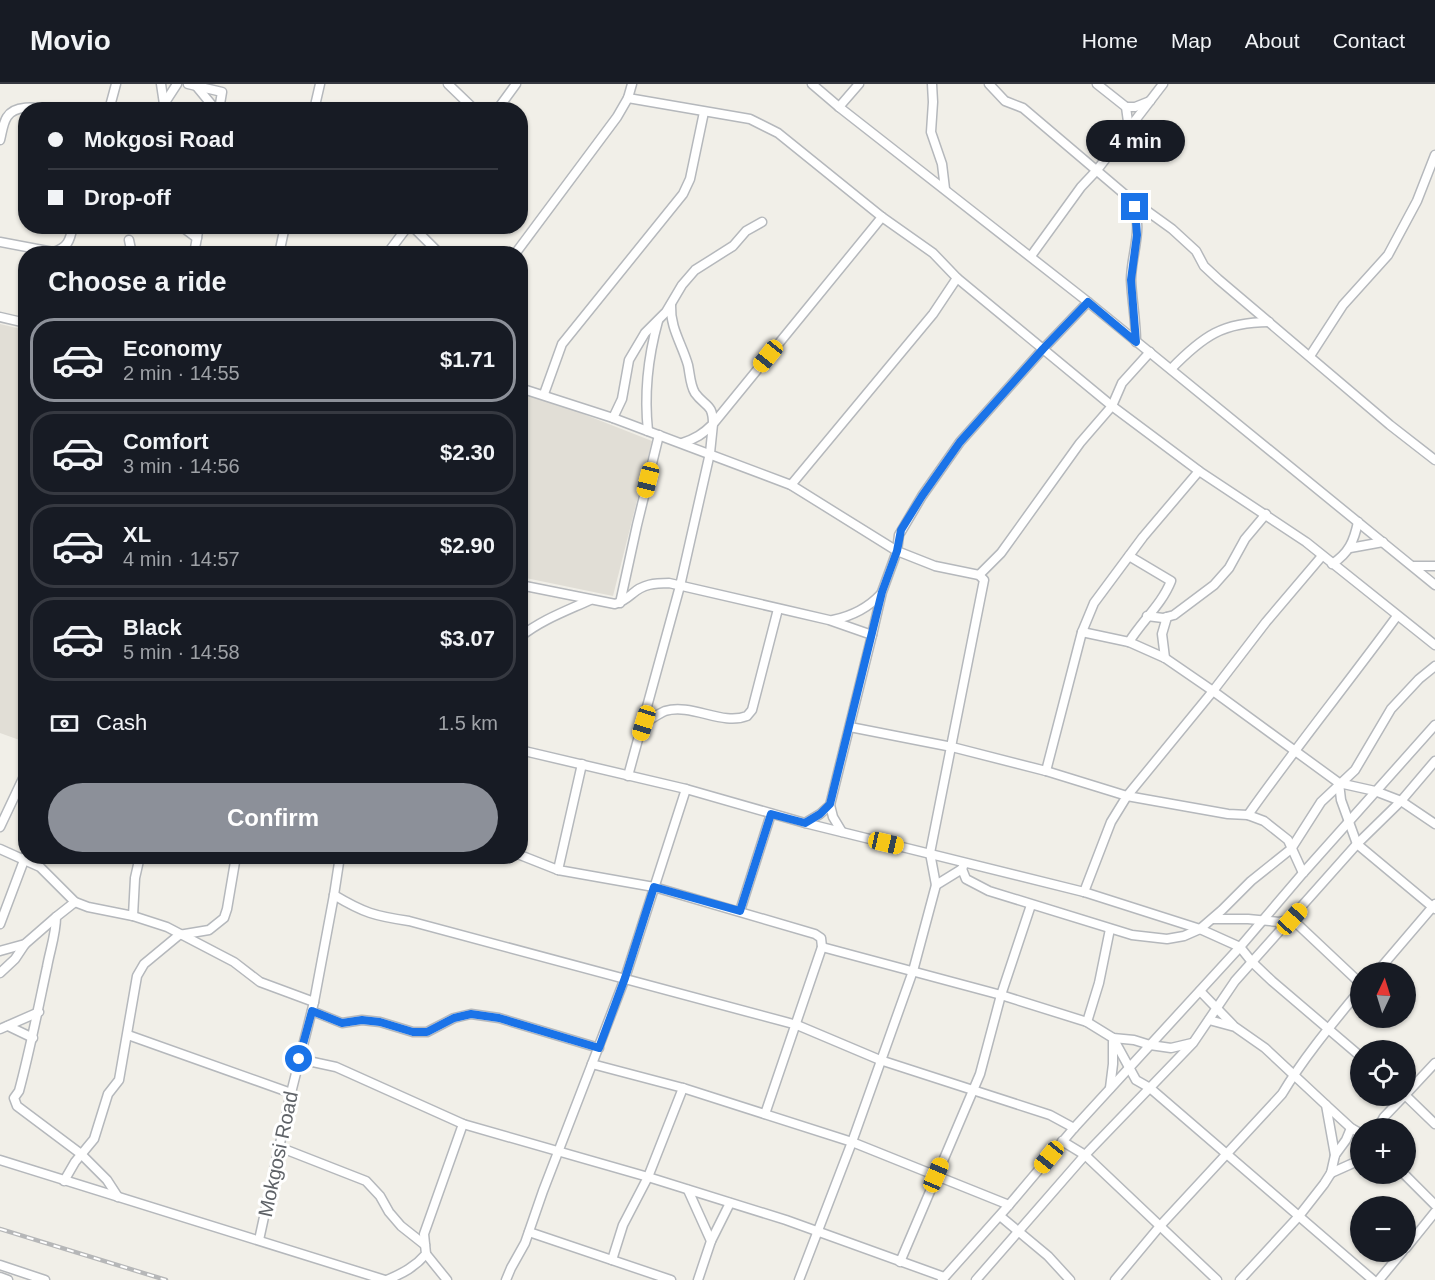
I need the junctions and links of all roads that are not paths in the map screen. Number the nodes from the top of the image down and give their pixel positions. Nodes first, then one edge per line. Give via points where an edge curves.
1 (116, 84) edge
2 (161, 84) edge
3 (177, 84) edge
4 (320, 84) edge
5 (448, 84) edge
6 (516, 84) edge
7 (632, 84) edge
8 (812, 84) edge
9 (859, 84) edge
10 (932, 84) edge
11 (989, 84) edge
12 (1097, 84) edge
13 (1163, 84) edge
14 (191, 85) edge
15 (222, 88) edge
16 (627, 98) junction
17 (1150, 101) junction
18 (111, 102) edge
19 (163, 102) edge
20 (166, 102) edge
21 (210, 102) edge
22 (316, 102) edge
23 (467, 102) edge
24 (503, 102) edge
25 (839, 107) junction
26 (1126, 107) junction
27 (18, 111) edge
28 (704, 112) junction
29 (1129, 130) junction
30 (0, 140) edge
31 (1435, 155) edge
32 (1097, 170) junction
33 (945, 189) junction
34 (1130, 198) junction
35 (882, 217) junction
36 (762, 222) dead end
37 (192, 234) edge
38 (198, 234) edge
39 (420, 234) edge
40 (197, 238) junction
41 (0, 242) edge
42 (21, 246) edge
43 (196, 246) edge
44 (432, 246) edge
45 (521, 246) edge
46 (1031, 256) junction
47 (957, 278) junction
48 (1088, 302) junction
49 (671, 305) junction
50 (0, 317) edge
51 (658, 320) junction
52 (18, 321) edge
53 (1269, 322) junction
54 (1136, 342) junction
55 (1043, 349) junction
56 (1150, 352) junction
57 (1310, 356) junction
58 (1171, 369) junction
59 (528, 390) edge
60 (544, 394) junction
61 (1112, 406) junction
62 (613, 418) junction
63 (713, 424) junction
64 (648, 431) junction
65 (659, 435) junction
66 (681, 443) junction
67 (710, 453) junction
68 (1435, 460) edge
69 (1199, 471) junction
70 (791, 485) junction
71 (1266, 514) junction
72 (1358, 522) junction
73 (1383, 542) junction
74 (1350, 548) junction
75 (897, 551) junction
76 (1129, 555) junction
77 (1322, 556) junction
78 (1332, 564) junction
79 (1414, 566) junction
80 (1435, 566) edge
81 (979, 575) junction
82 (1435, 585) edge
83 (680, 586) junction
84 (528, 587) edge
85 (882, 592) junction
86 (590, 600) junction
87 (620, 603) junction
88 (778, 609) junction
89 (1147, 616) junction
90 (1398, 616) junction
91 (1167, 617) junction
92 (829, 620) junction
93 (528, 631) edge
94 (1082, 632) junction
95 (872, 635) junction
96 (1129, 642) junction
97 (1435, 645) edge
98 (1165, 658) junction
99 (1435, 666) edge
100 (1213, 691) junction
101 (644, 723) junction
102 (1435, 725) edge
103 (850, 727) junction
104 (952, 747) junction
105 (1294, 751) junction
106 (528, 752) edge
107 (1435, 760) edge
108 (582, 764) junction
109 (1046, 771) junction
110 (628, 776) junction
111 (1340, 783) junction
112 (18, 789) edge
113 (686, 789) junction
114 (1375, 790) junction
115 (1127, 796) junction
116 (1401, 801) junction
117 (830, 804) junction
118 (771, 814) junction
119 (1248, 815) junction
120 (1350, 820) junction
121 (805, 823) junction
122 (1435, 824) edge
123 (0, 827) edge
124 (842, 832) junction
125 (1358, 844) junction
126 (0, 849) edge
127 (1291, 849) junction
128 (930, 853) junction
129 (18, 854) edge
130 (528, 858) edge
131 (22, 864) edge
132 (36, 864) edge
133 (138, 864) edge
134 (235, 864) edge
135 (338, 864) edge
136 (963, 866) junction
137 (558, 870) junction
138 (1303, 873) junction
139 (936, 885) junction
140 (654, 887) junction
141 (1084, 892) junction
142 (334, 895) junction
143 (75, 902) junction
144 (1031, 905) junction
145 (1434, 906) edge
146 (2, 910) edge
147 (740, 911) junction
148 (133, 916) junction
149 (56, 917) junction
150 (1213, 919) junction
151 (1292, 919) junction
152 (1263, 920) junction
153 (0, 924) edge
154 (1110, 929) junction
155 (1200, 929) junction
156 (179, 935) junction
157 (25, 944) junction
158 (822, 947) junction
159 (1240, 947) junction
160 (0, 951) edge
161 (1252, 962) junction
162 (1386, 962) edge
163 (913, 971) junction
164 (0, 973) edge
165 (1350, 974) edge
166 (625, 978) junction
167 (1200, 992) junction
168 (1001, 995) junction
169 (314, 1002) junction
170 (1350, 1002) edge
171 (1217, 1007) junction
172 (312, 1011) junction
173 (39, 1012) junction
174 (1209, 1020) junction
175 (1087, 1022) junction
176 (797, 1025) junction
177 (1235, 1026) junction
178 (4, 1028) edge
179 (1329, 1028) junction
180 (128, 1035) junction
181 (33, 1038) junction
182 (1113, 1038) junction
183 (1193, 1043) junction
184 (1150, 1045) junction
185 (1350, 1047) edge
186 (599, 1048) junction
187 (299, 1059) junction
188 (880, 1060) junction
189 (1435, 1063) edge
190 (592, 1064) junction
191 (1129, 1068) junction
192 (1294, 1074) junction
193 (1416, 1083) edge
194 (683, 1088) junction
195 (1150, 1088) junction
196 (1110, 1089) junction
197 (974, 1090) junction
198 (291, 1093) junction
199 (1326, 1105) junction
200 (1394, 1106) edge
201 (1416, 1106) edge
202 (765, 1114) junction
203 (1384, 1117) edge
204 (463, 1124) junction
205 (1435, 1124) edge
206 (1350, 1127) edge
207 (1074, 1128) junction
208 (1350, 1130) edge
209 (1062, 1141) junction
210 (852, 1142) junction
211 (279, 1148) junction
212 (558, 1151) junction
213 (81, 1154) junction
214 (1226, 1154) junction
215 (1085, 1155) junction
216 (1335, 1155) junction
217 (0, 1160) edge
218 (1350, 1164) edge
219 (1331, 1173) junction
220 (936, 1175) junction
221 (648, 1177) junction
222 (64, 1180) junction
223 (1414, 1184) edge
224 (688, 1190) junction
225 (118, 1197) junction
226 (730, 1203) junction
227 (1010, 1205) junction
228 (1435, 1205) edge
229 (1435, 1212) edge
230 (1000, 1216) junction
231 (1299, 1216) junction
232 (1160, 1226) junction
233 (818, 1231) junction
234 (529, 1232) junction
235 (1018, 1232) junction
236 (1416, 1235) edge
237 (259, 1240) junction
238 (711, 1241) junction
239 (425, 1249) junction
240 (612, 1260) junction
241 (900, 1262) junction
242 (1394, 1262) edge
243 (0, 1265) edge
244 (0, 1277) edge
245 (24, 1277) edge
246 (943, 1279) edge
247 (8, 1280) edge
248 (45, 1280) edge
249 (386, 1280) edge
250 (447, 1280) edge
251 (504, 1280) edge
252 (671, 1280) edge
253 (698, 1280) edge
254 (799, 1280) edge
255 (976, 1280) edge
256 (1071, 1280) edge
257 (1115, 1280) edge
258 (1217, 1280) edge
259 (1240, 1280) edge
260 (1374, 1280) edge
261 (1379, 1280) edge

1 - 18 street
2 - 19 street
3 - 20 street
4 - 22 street
5 - 23 street
6 - 24 street
7 - 16 street
8 - 25 street
9 - 25 street
10 - 33 street via 931,132 942,164
11 - 32 street via 1005,101 1023,108
12 - 26 street
13 - 17 street
14 - 15 street
14 - 21 street
16 - 28 street
16 - 45 street
17 - 26 street
17 - 29 street
25 - 33 street
26 - 29 street
27 - 30 street via 6,118
28 - 35 street via 750,119 778,133
28 - 60 street via 690,179 683,194 562,344
29 - 32 street
31 - 57 street via 1417,201 1388,255 1343,306
32 - 34 street
32 - 46 street
33 - 46 street
34 - 53 street via 1172,229 1196,251 1204,266
34 - 54 street via 1137,217 1131,280
35 - 47 street via 933,253
35 - 63 street
36 - 49 street via 695,270
37 - 40 street
38 - 40 street
39 - 44 street
40 - 43 street
41 - 42 street
46 - 48 street
47 - 55 street
47 - 70 street via 933,314
48 - 54 street
48 - 55 street
49 - 51 street
49 - 63 street via 672,324 693,391 711,410
50 - 52 street
51 - 62 street via 629,360 622,399
51 - 64 street via 648,367
53 - 57 street
53 - 58 street via 1248,322 1221,329 1202,340
54 - 56 street
55 - 61 street
55 - 75 street via 939,471 901,530
56 - 58 street
56 - 61 street via 1122,383
57 - 68 street
58 - 72 street
59 - 60 street
60 - 62 street
61 - 69 street
61 - 81 street via 1080,443 1001,553
62 - 64 street
63 - 66 street via 696,438
63 - 67 street
64 - 65 street
65 - 66 street
65 - 87 street
66 - 67 street
67 - 70 street
67 - 83 street
69 - 71 street
69 - 76 street
70 - 75 street
71 - 77 street
71 - 91 street via 1214,585
72 - 73 street
72 - 74 street
73 - 74 street
73 - 79 street
74 - 78 street
75 - 81 street via 935,566
75 - 85 street
76 - 89 street via 1171,581 1167,593
76 - 94 street via 1094,603
77 - 78 street
77 - 100 street
78 - 90 street
79 - 80 street
79 - 82 street
81 - 104 street via 984,579
83 - 87 street via 642,586
83 - 88 street
83 - 101 street
84 - 86 street
85 - 92 street via 861,610
85 - 95 street
86 - 87 street
86 - 93 street
88 - 92 street
88 - 101 street via 752,710 747,716 734,718 676,710
89 - 91 street
89 - 96 street
90 - 97 street
90 - 105 street
91 - 98 street via 1162,634
92 - 95 street
94 - 96 street
94 - 109 street
95 - 103 street
96 - 98 street
98 - 100 street
99 - 111 street via 1391,709 1355,770
100 - 105 street
100 - 115 street
101 - 110 street
102 - 114 street
103 - 104 street
103 - 117 street
104 - 109 street
104 - 128 street
105 - 111 street
105 - 119 street
106 - 108 street
107 - 116 street
108 - 110 street
108 - 137 street
109 - 115 street
110 - 113 street
111 - 114 street
111 - 120 street via 1341,800
111 - 127 street via 1321,802
112 - 123 street
113 - 118 street
113 - 140 street
114 - 116 street
114 - 120 street
115 - 119 street
115 - 141 street via 1111,822
116 - 122 street
116 - 125 street
117 - 121 street
117 - 124 street
118 - 121 street
118 - 147 street
119 - 127 street via 1274,828 1288,840
120 - 125 street
120 - 138 street
121 - 124 street
124 - 128 street
125 - 145 street
125 - 151 street
126 - 129 street
127 - 138 street
127 - 150 street via 1251,880
128 - 136 street
128 - 139 street
130 - 137 street
131 - 146 street
132 - 143 street
133 - 148 street
134 - 156 street via 224,918 209,930
135 - 142 street, Mokgosi Road
136 - 139 street
136 - 141 street
136 - 144 street via 966,879 971,882
137 - 140 street
138 - 152 street
139 - 163 street
140 - 147 street
140 - 166 street
141 - 155 street
142 - 166 street via 367,913
142 - 169 street, Mokgosi Road
143 - 148 street
143 - 149 street
144 - 154 street
144 - 168 street
145 - 162 street
146 - 153 street
147 - 158 street via 815,934 821,938
148 - 156 street
149 - 157 street
149 - 173 street
150 - 152 street
150 - 155 street
151 - 152 street
151 - 161 street
151 - 165 street
152 - 159 street
154 - 155 street via 1167,939
154 - 175 street
155 - 159 street
156 - 169 street via 234,962 266,985
156 - 180 street via 144,964 137,976
157 - 160 street
157 - 164 street
158 - 163 street
158 - 176 street
159 - 161 street
159 - 167 street
161 - 171 street
161 - 179 street
163 - 168 street
163 - 188 street
166 - 176 street
166 - 186 street
167 - 171 street
167 - 184 street
168 - 175 street
168 - 197 street
169 - 172 street, Mokgosi Road
170 - 179 street
171 - 174 street
171 - 177 street
172 - 186 street via 342,1023 380,1022 413,1032 427,1032 471,1014 499,1018
172 - 187 street, Mokgosi Road
173 - 178 street
173 - 181 street
174 - 177 street
174 - 183 street
175 - 182 street
176 - 188 street
176 - 202 street
177 - 192 street
178 - 181 street
179 - 185 street
179 - 192 street
180 - 198 street
180 - 213 street via 119,1080 108,1094 94,1139
181 - 213 street via 14,1098 17,1106
182 - 184 street
182 - 191 street
182 - 196 street
183 - 184 street via 1171,1048
183 - 195 street
184 - 191 street
186 - 190 street
187 - 198 street, Mokgosi Road
187 - 204 street via 336,1067
188 - 197 street
188 - 210 street
189 - 193 street
190 - 194 street
190 - 212 street
191 - 195 street via 1137,1080
191 - 196 street
192 - 199 street
192 - 214 street via 1282,1094
194 - 202 street
194 - 221 street
195 - 214 street
195 - 215 street
196 - 207 street
197 - 207 street via 1050,1115
197 - 220 street
198 - 211 street, Mokgosi Road
199 - 206 street
199 - 216 street
200 - 203 street
201 - 205 street
202 - 210 street
204 - 212 street
204 - 239 street via 424,1234
207 - 209 street
208 - 216 street
209 - 215 street
209 - 227 street
210 - 220 street
210 - 233 street
211 - 237 street, Mokgosi Road
211 - 239 street via 366,1181 401,1226
212 - 221 street
212 - 234 street
213 - 222 street
213 - 225 street
214 - 231 street
214 - 232 street
215 - 232 street
215 - 235 street
216 - 219 street
217 - 222 street
218 - 219 street
219 - 231 street
220 - 227 street
220 - 241 street
221 - 224 street
221 - 240 street via 623,1225
222 - 225 street
223 - 228 street
224 - 226 street
224 - 238 street
225 - 237 street
226 - 233 street
226 - 238 street
227 - 230 street
229 - 236 street
230 - 235 street
230 - 246 street
231 - 259 street
231 - 260 street
232 - 257 street
232 - 258 street
233 - 241 street
233 - 254 street
234 - 240 street
234 - 251 street
235 - 255 street
235 - 256 street
237 - 249 street
238 - 253 street
239 - 249 street via 412,1268
239 - 250 street
240 - 252 street
241 - 246 street
242 - 261 street
243 - 245 street
244 - 247 street
245 - 248 street

